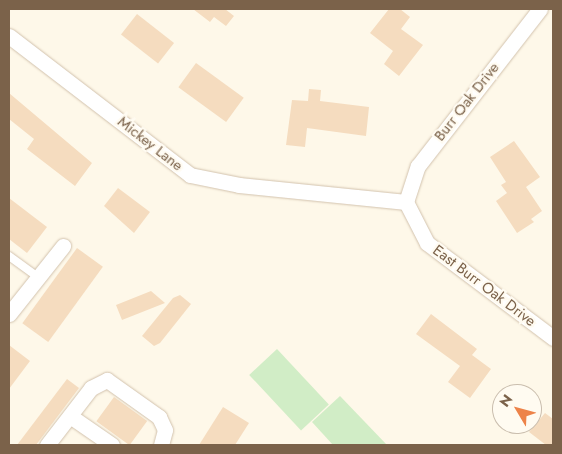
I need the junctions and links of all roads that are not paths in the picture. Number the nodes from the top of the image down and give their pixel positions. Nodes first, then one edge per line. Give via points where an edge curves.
1 (540, 9) edge
2 (9, 36) edge
3 (406, 202) junction
4 (63, 246) dead end
5 (9, 256) edge
6 (39, 278) junction
7 (9, 314) edge
8 (553, 338) edge
9 (70, 416) junction
10 (47, 445) edge
11 (112, 445) edge
12 (161, 445) edge

1 - 3 street, Burr Oak Drive via 418,166
2 - 3 street, Mickey Lane via 190,175 239,186
3 - 8 street, East Burr Oak Drive via 427,243
4 - 6 street
5 - 6 lane
6 - 7 street
9 - 10 street
9 - 11 street
9 - 12 street via 90,388 107,380 160,417 166,430

